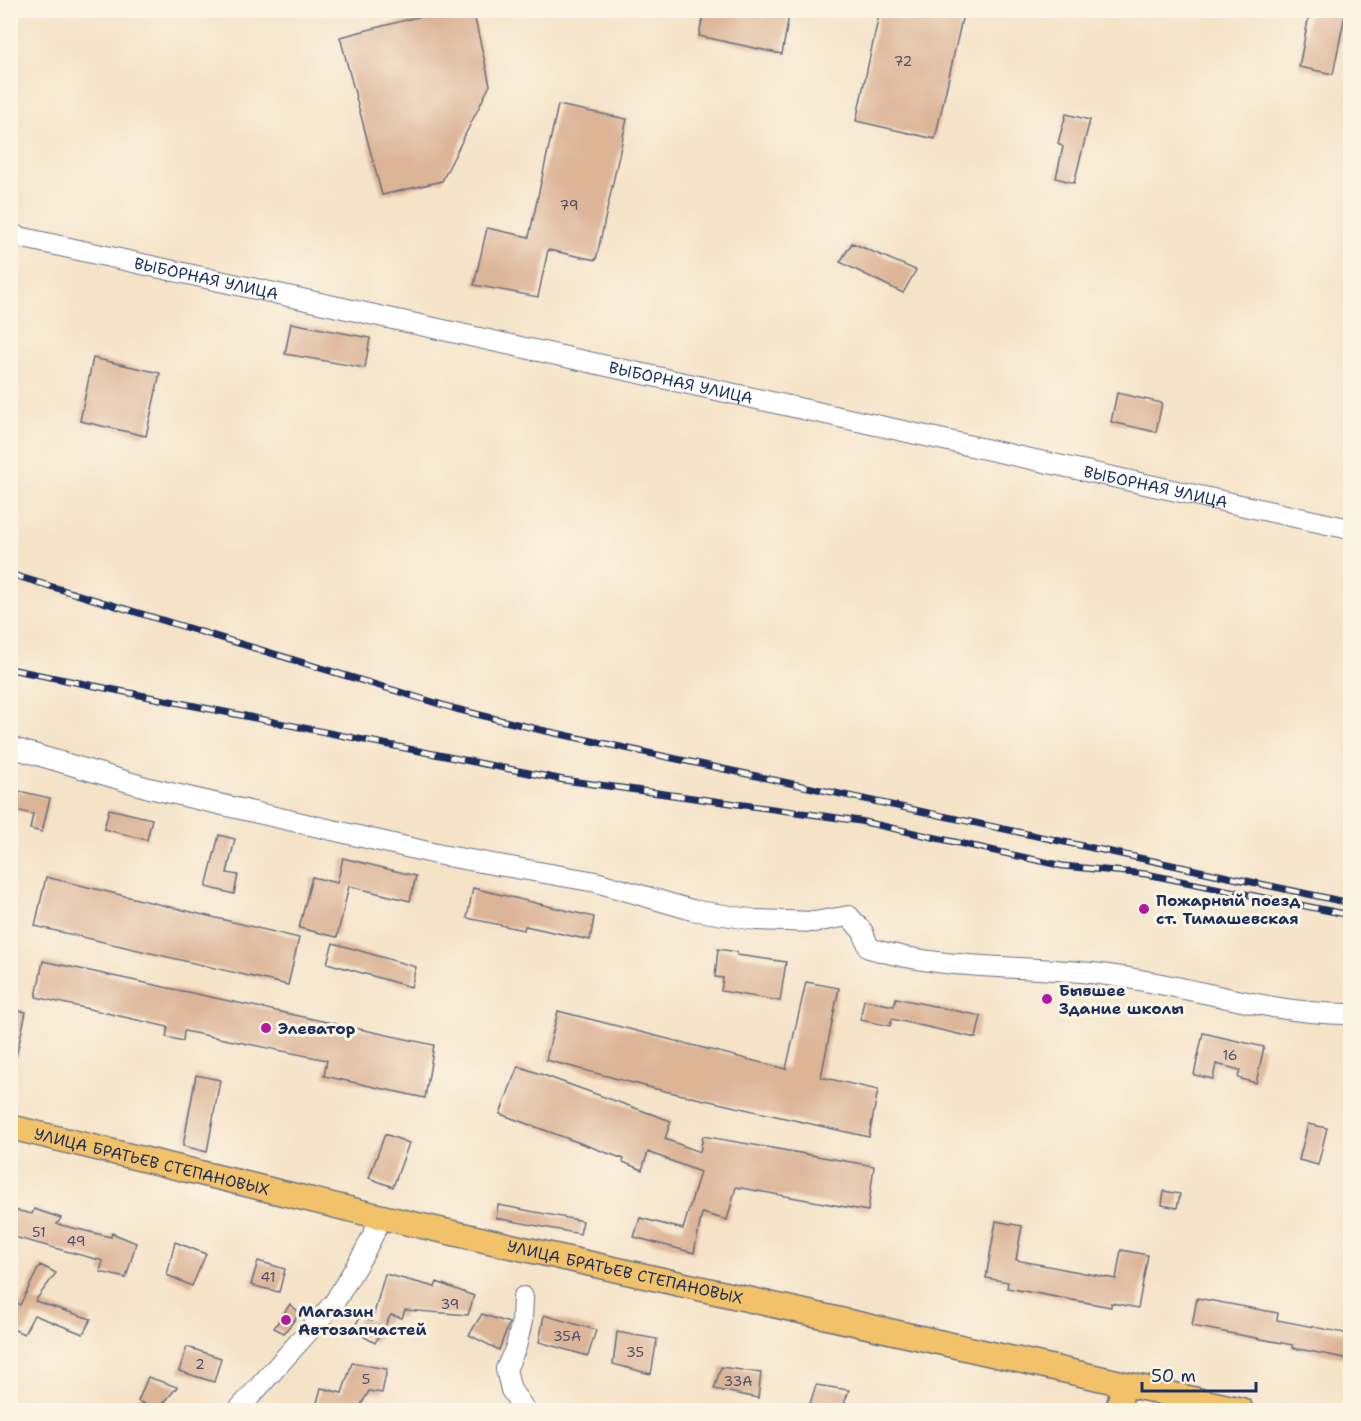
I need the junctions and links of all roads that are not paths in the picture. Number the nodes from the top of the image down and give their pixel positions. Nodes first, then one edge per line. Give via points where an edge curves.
1 (10, 235) edge
2 (1350, 529) edge
3 (10, 747) edge
4 (1350, 1014) edge
5 (10, 1127) edge
6 (382, 1216) junction
7 (523, 1297) dead end
8 (1123, 1386) junction
9 (238, 1410) edge
10 (525, 1410) edge
11 (1118, 1410) edge
12 (1241, 1410) edge

1 - 2 street, ВЫБОРНАЯ УЛИЦА
3 - 4 street via 149,788 441,855 596,882 692,910 756,920 802,922 849,916 863,932 869,948 896,956 1108,975 1271,1005
5 - 6 main road, УЛИЦА БРАТЬЕВ СТЕПАНОВЫХ
6 - 8 main road, УЛИЦА БРАТЬЕВ СТЕПАНОВЫХ
6 - 9 street via 334,1303
7 - 10 street via 516,1347 506,1369 511,1390
8 - 11 main road
8 - 12 main road, УЛИЦА БРАТЬЕВ СТЕПАНОВЫХ

